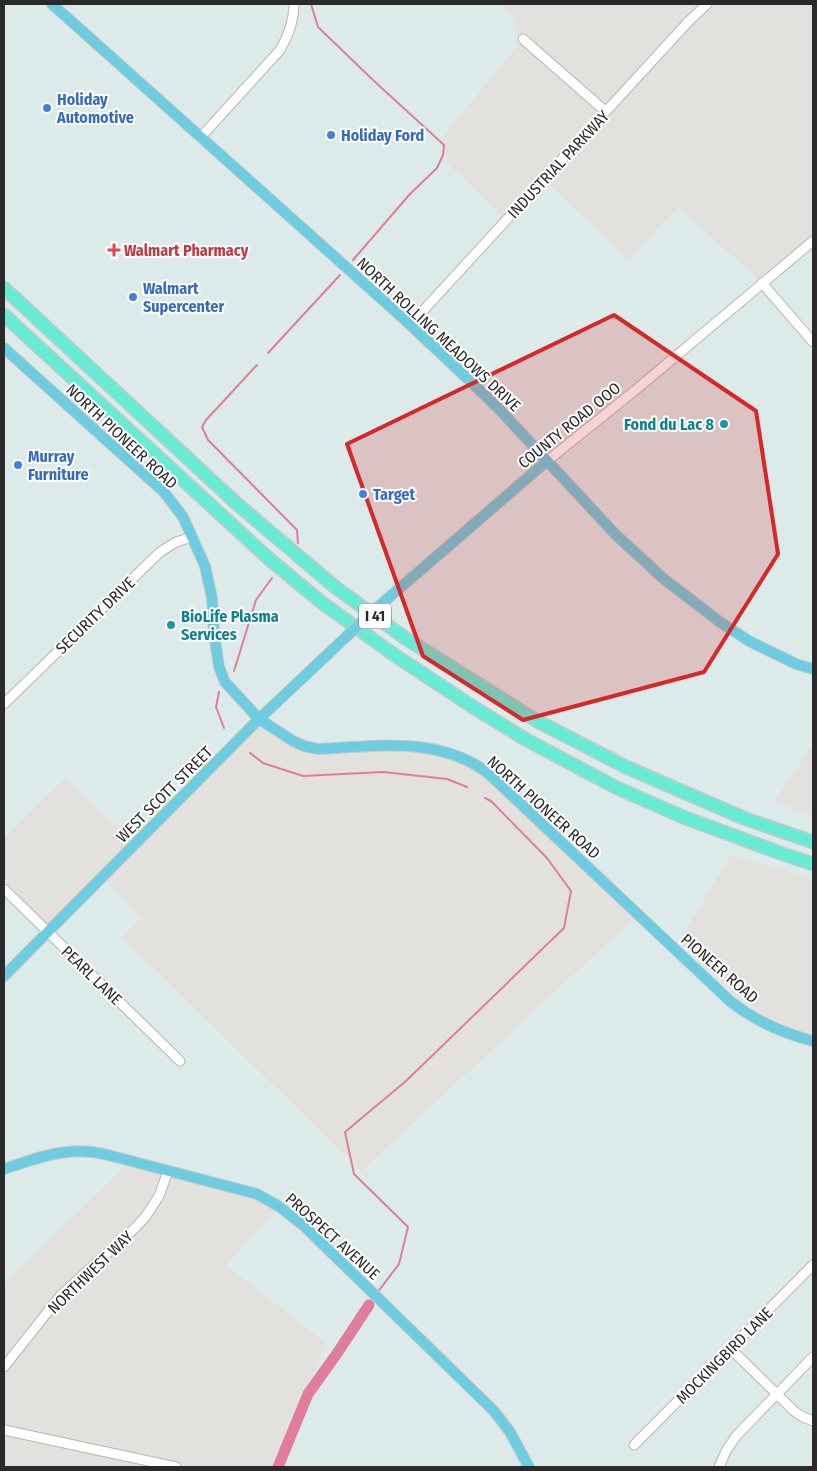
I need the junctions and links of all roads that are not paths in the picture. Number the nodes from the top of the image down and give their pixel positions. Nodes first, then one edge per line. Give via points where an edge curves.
1 (52, 4) edge
2 (294, 4) edge
3 (707, 4) edge
4 (523, 39) dead end
5 (605, 112) junction
6 (202, 137) junction
7 (813, 241) edge
8 (4, 279) edge
9 (762, 283) junction
10 (4, 288) edge
11 (4, 316) edge
12 (410, 325) junction
13 (54, 335) junction
14 (813, 342) edge
15 (4, 348) edge
16 (547, 461) junction
17 (192, 537) junction
18 (347, 636) joint
19 (813, 669) edge
20 (4, 704) edge
21 (259, 719) junction
22 (813, 842) edge
23 (813, 864) edge
24 (4, 889) edge
25 (620, 897) joint
26 (48, 932) junction
27 (4, 976) edge
28 (813, 1041) edge
29 (180, 1061) dead end
30 (4, 1168) edge
31 (168, 1172) junction
32 (813, 1265) edge
33 (730, 1348) junction
34 (813, 1357) edge
35 (4, 1368) edge
36 (777, 1394) junction
37 (813, 1421) edge
38 (4, 1430) edge
39 (634, 1445) dead end
40 (176, 1467) edge
41 (528, 1467) edge
42 (719, 1467) edge

1 - 6 main road, NORTH ROLLING MEADOWS DRIVE
2 - 6 street via 291,25 280,50
3 - 5 street, INDUSTRIAL PARKWAY
4 - 5 street
5 - 12 street, INDUSTRIAL PARKWAY
6 - 12 main road, NORTH ROLLING MEADOWS DRIVE
7 - 9 street, COUNTY ROAD OOO
8 - 13 highway
9 - 14 street
9 - 16 street, COUNTY ROAD OOO
10 - 13 highway, I 41
11 - 23 highway, I 41 via 268,558 321,602 390,652 525,739 615,786 683,817
12 - 16 main road, NORTH ROLLING MEADOWS DRIVE via 500,410
13 - 22 highway, I 41 via 236,503 335,586 405,638 537,721 626,767 746,819
15 - 17 main road, NORTH PIONEER ROAD via 164,492 183,517
16 - 18 main road, COUNTY ROAD OOO, bridge
16 - 19 main road, NORTH ROLLING MEADOWS DRIVE via 616,535 664,579 749,641
17 - 20 street, SECURITY DRIVE via 176,542 156,555
17 - 21 main road, NORTH PIONEER ROAD via 205,566 212,598 219,667 225,682
18 - 21 main road, WEST SCOTT STREET
21 - 25 main road, NORTH PIONEER ROAD via 288,739 318,749 406,745 446,752 468,760 489,774
21 - 26 main road, WEST SCOTT STREET
24 - 26 street, PEARL LANE
25 - 28 main road, PIONEER ROAD via 734,1004 772,1027
26 - 27 main road, WEST SCOTT STREET
26 - 29 street, PEARL LANE
30 - 31 main road, PROSPECT AVENUE via 57,1152 81,1152 104,1154
31 - 35 street, NORTHWEST WAY via 159,1196 146,1216 61,1295
31 - 41 main road, PROSPECT AVENUE via 257,1194 304,1225 498,1416
32 - 33 street, MOCKINGBIRD LANE
33 - 36 street
33 - 39 street, MOCKINGBIRD LANE
34 - 36 street
36 - 37 street via 796,1413
36 - 42 street via 733,1439
38 - 40 street

